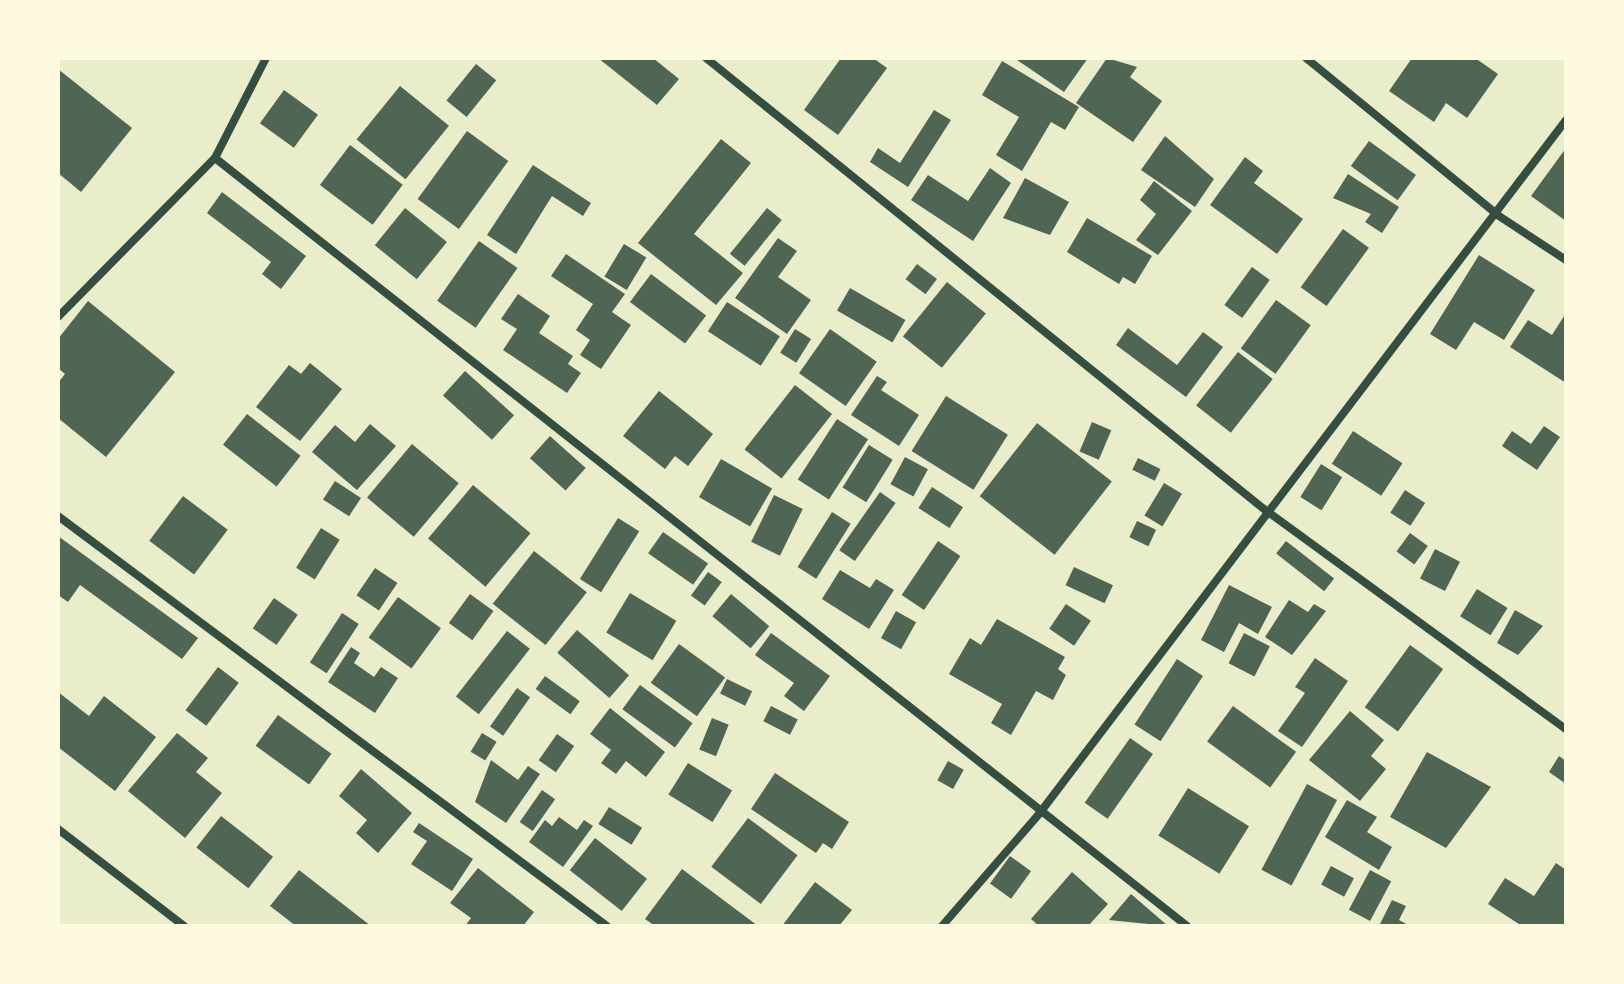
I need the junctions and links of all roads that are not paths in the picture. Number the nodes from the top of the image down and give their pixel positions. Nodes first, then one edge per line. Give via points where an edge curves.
1 (266, 58) edge
2 (706, 58) edge
3 (1306, 58) edge
4 (1566, 120) edge
5 (215, 158) junction
6 (1499, 216) junction
7 (1566, 260) edge
8 (58, 317) edge
9 (1264, 509) junction
10 (58, 516) edge
11 (1566, 729) edge
12 (1039, 814) junction
13 (58, 829) edge
14 (184, 926) edge
15 (607, 926) edge
16 (942, 926) edge
17 (1187, 926) edge

1 - 5 street
2 - 9 street
3 - 6 street
4 - 6 street
5 - 8 street
5 - 12 street
6 - 7 street
6 - 9 street
9 - 11 street
9 - 12 street
10 - 15 street
12 - 16 street
12 - 17 street
13 - 14 street

